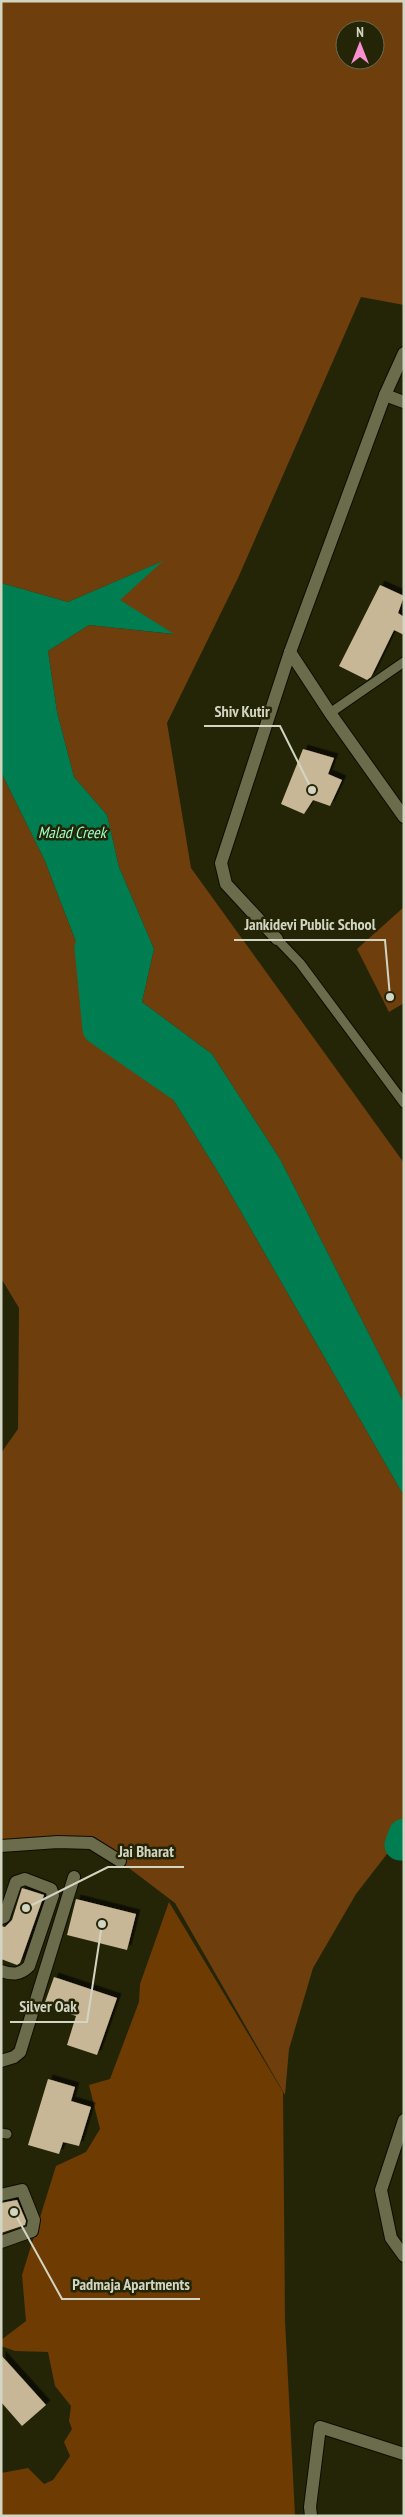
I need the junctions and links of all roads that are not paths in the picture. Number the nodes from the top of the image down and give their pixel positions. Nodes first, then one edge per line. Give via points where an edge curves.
1 (404, 353) edge
2 (385, 395) junction
3 (404, 402) edge
4 (290, 652) junction
5 (404, 662) edge
6 (330, 713) junction
7 (404, 817) edge
8 (277, 939) joint
9 (404, 1103) edge
10 (1, 1846) edge
11 (120, 1861) dead end
12 (74, 1878) dead end
13 (1, 1918) edge
14 (1, 1971) edge
15 (1, 2061) edge
16 (404, 2120) edge
17 (1, 2194) edge
18 (1, 2242) edge
19 (404, 2256) edge
20 (404, 2454) edge
21 (311, 2516) edge

1 - 2 street
2 - 3 street
2 - 4 street
4 - 6 street
4 - 8 street via 221,863 226,884
5 - 6 lane
6 - 7 street
8 - 9 lane via 300,963
10 - 11 street via 91,1843
12 - 15 street via 20,2052 14,2058
13 - 14 street via 16,1882 25,1879 52,1889 53,1895 29,1966 22,1973
16 - 19 street via 381,2190 391,2238
17 - 18 street via 22,2190 34,2220 32,2231
20 - 21 street via 320,2427

